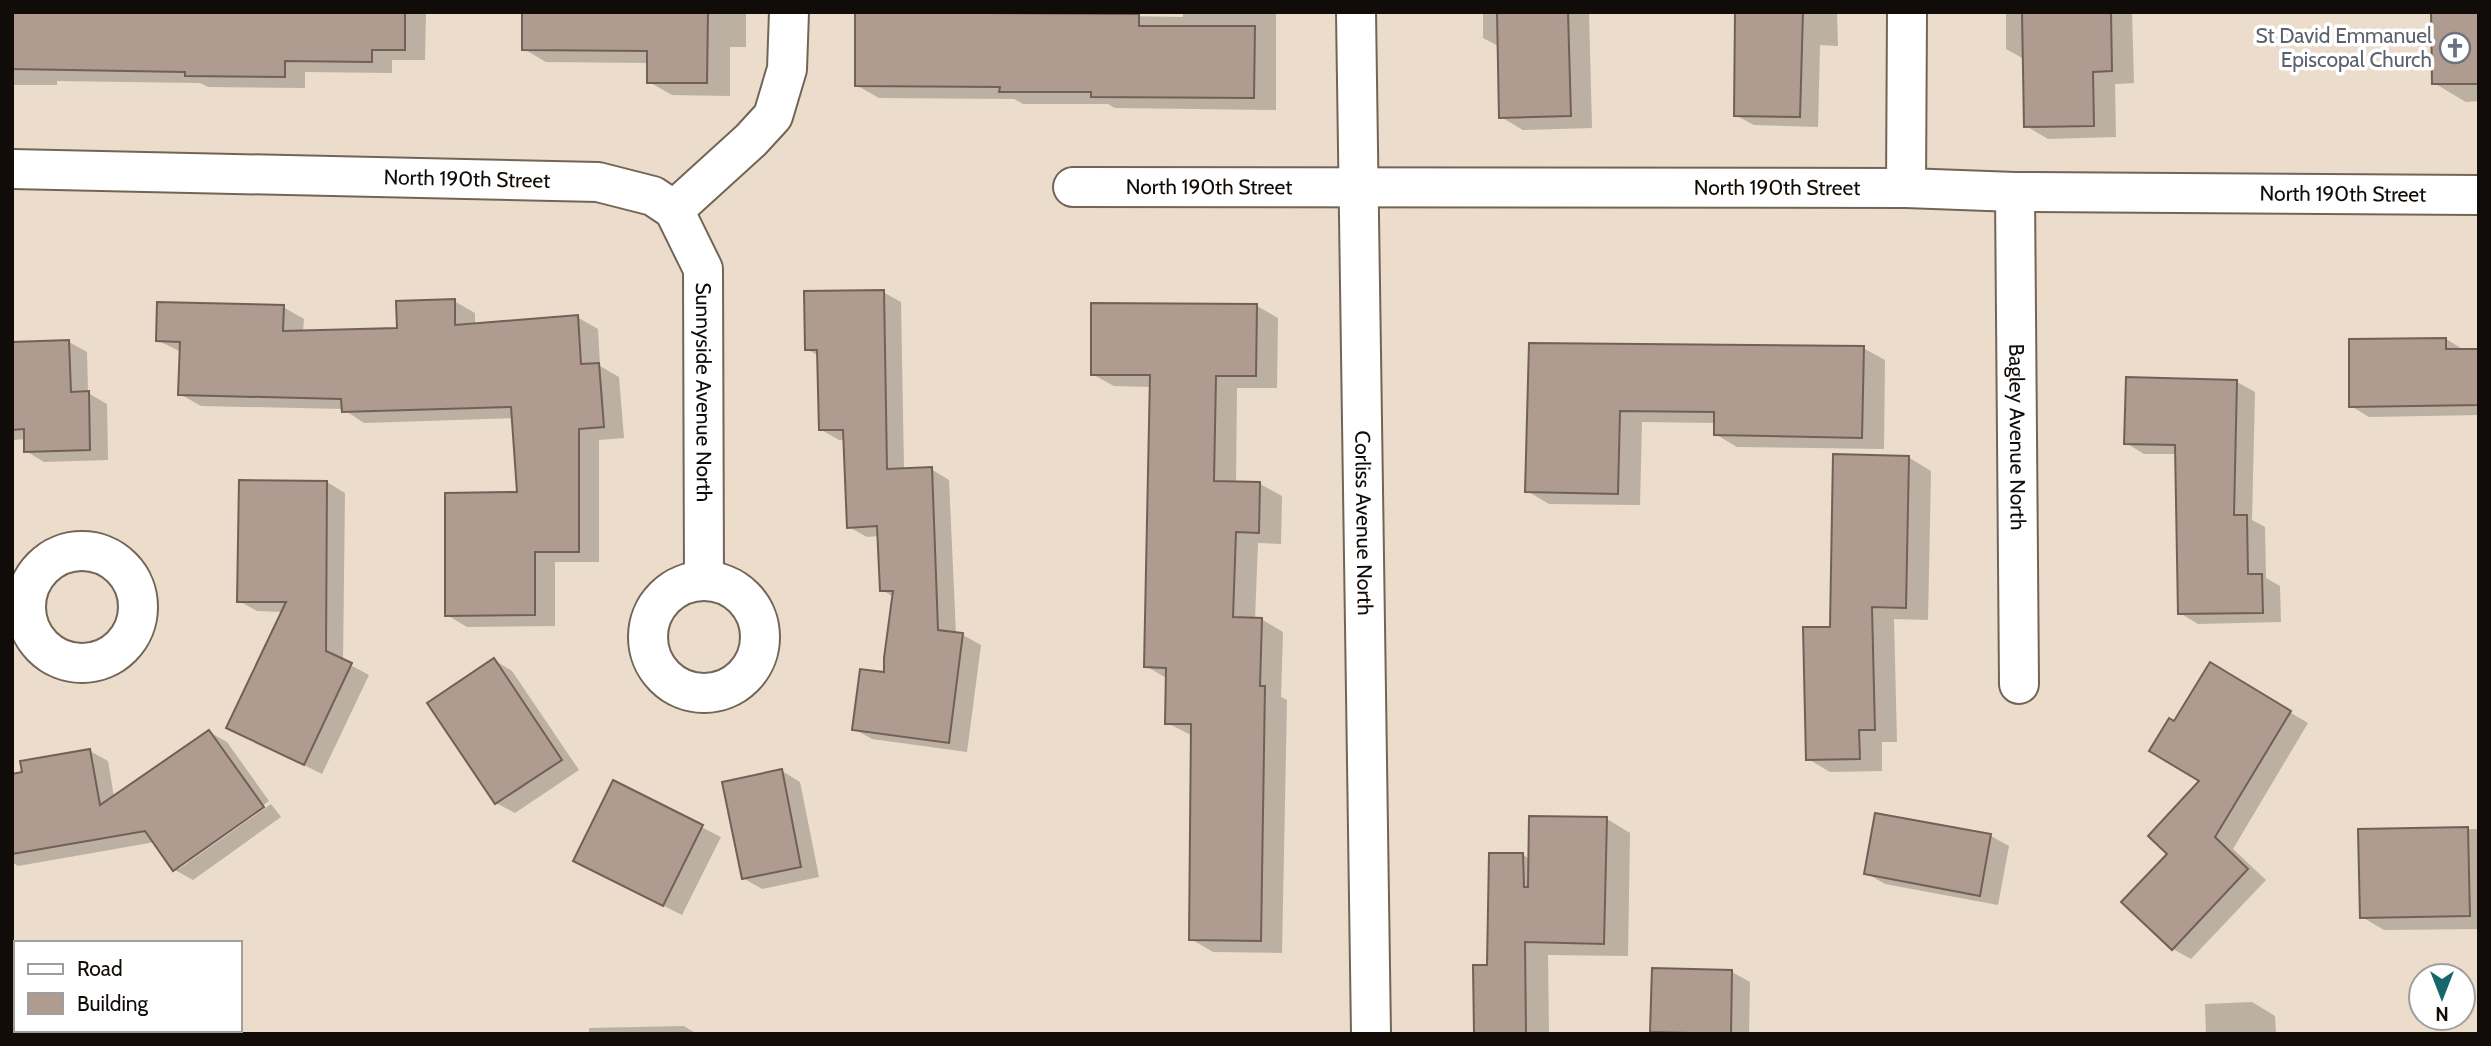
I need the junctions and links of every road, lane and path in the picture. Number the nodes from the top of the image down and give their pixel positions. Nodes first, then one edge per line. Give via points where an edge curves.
1 (789, 12) edge
2 (1356, 12) edge
3 (1907, 12) edge
4 (12, 169) edge
5 (1073, 187) dead end
6 (1360, 188) junction
7 (1906, 188) junction
8 (2015, 192) junction
9 (2479, 195) edge
10 (674, 210) junction
11 (704, 581) dead end
12 (2019, 684) dead end
13 (1371, 1034) edge

1 - 10 street via 787,69 773,116
2 - 6 street, Corliss Avenue North
3 - 7 street
4 - 10 street, North 190th Street via 598,182 653,196
5 - 6 street, North 190th Street
6 - 7 street, North 190th Street
6 - 13 street, Corliss Avenue North
7 - 8 street, North 190th Street
8 - 9 street, North 190th Street
8 - 12 street, Bagley Avenue North
10 - 11 street, Sunnyside Avenue North via 703,269

